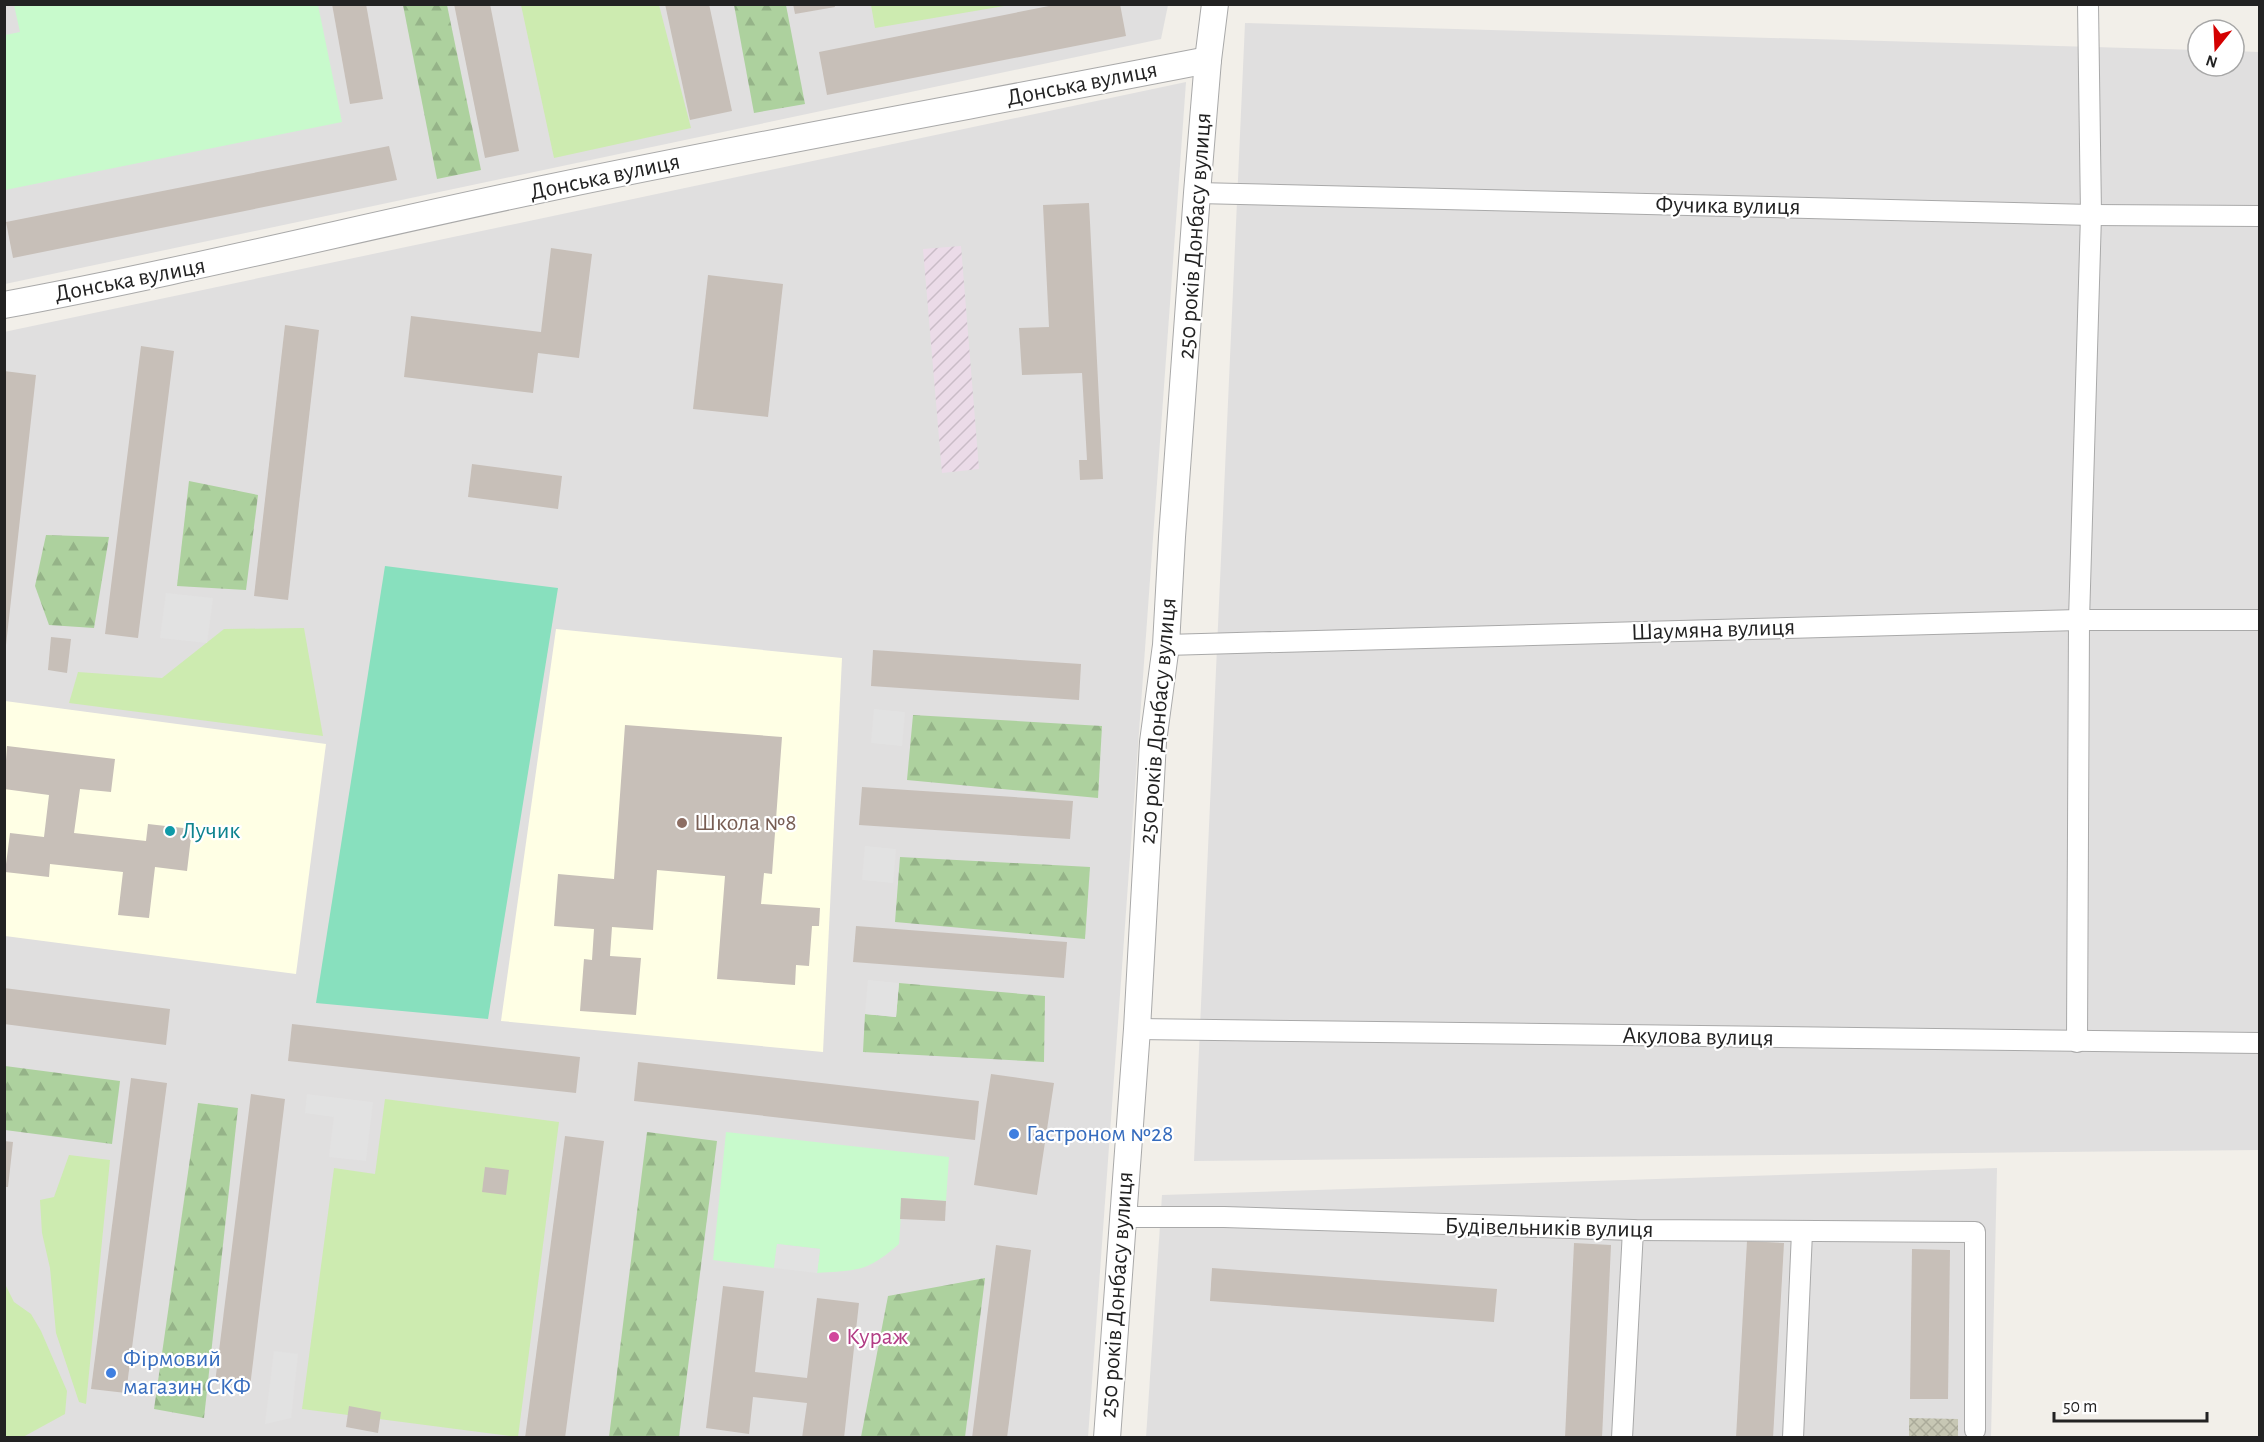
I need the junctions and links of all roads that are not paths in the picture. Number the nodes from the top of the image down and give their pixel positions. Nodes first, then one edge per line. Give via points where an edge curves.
1 (1215, 4) edge
2 (2088, 4) edge
3 (1208, 60) junction
4 (1197, 192) junction
5 (2091, 215) junction
6 (2259, 216) edge
7 (4, 305) edge
8 (2079, 620) junction
9 (2259, 620) edge
10 (1166, 645) junction
11 (1137, 1029) junction
12 (2077, 1042) junction
13 (2259, 1043) edge
14 (1124, 1216) junction
15 (1633, 1230) junction
16 (1802, 1232) junction
17 (1975, 1430) dead end
18 (1107, 1437) edge
19 (1622, 1437) edge
20 (1793, 1437) edge

1 - 3 street, 250 років Донбасу вулиця
2 - 5 street
3 - 4 street, 250 років Донбасу вулиця
3 - 7 street, Донська вулиця via 568,184 225,261
4 - 5 street, Фучика вулиця
4 - 10 street, 250 років Донбасу вулиця
5 - 6 street, Фучика вулиця
5 - 8 street
8 - 9 street, Шаумяна вулиця
8 - 10 street, Шаумяна вулиця
8 - 12 street
10 - 11 street, 250 років Донбасу вулиця via 1153,742
11 - 12 street, Акулова вулиця
11 - 14 street, 250 років Донбасу вулиця
12 - 13 street, Акулова вулиця
14 - 15 street, Будівельників вулиця
14 - 18 street, 250 років Донбасу вулиця
15 - 16 street, Будівельників вулиця
15 - 19 street
16 - 17 street, Будівельників вулиця via 1975,1232
16 - 20 street

